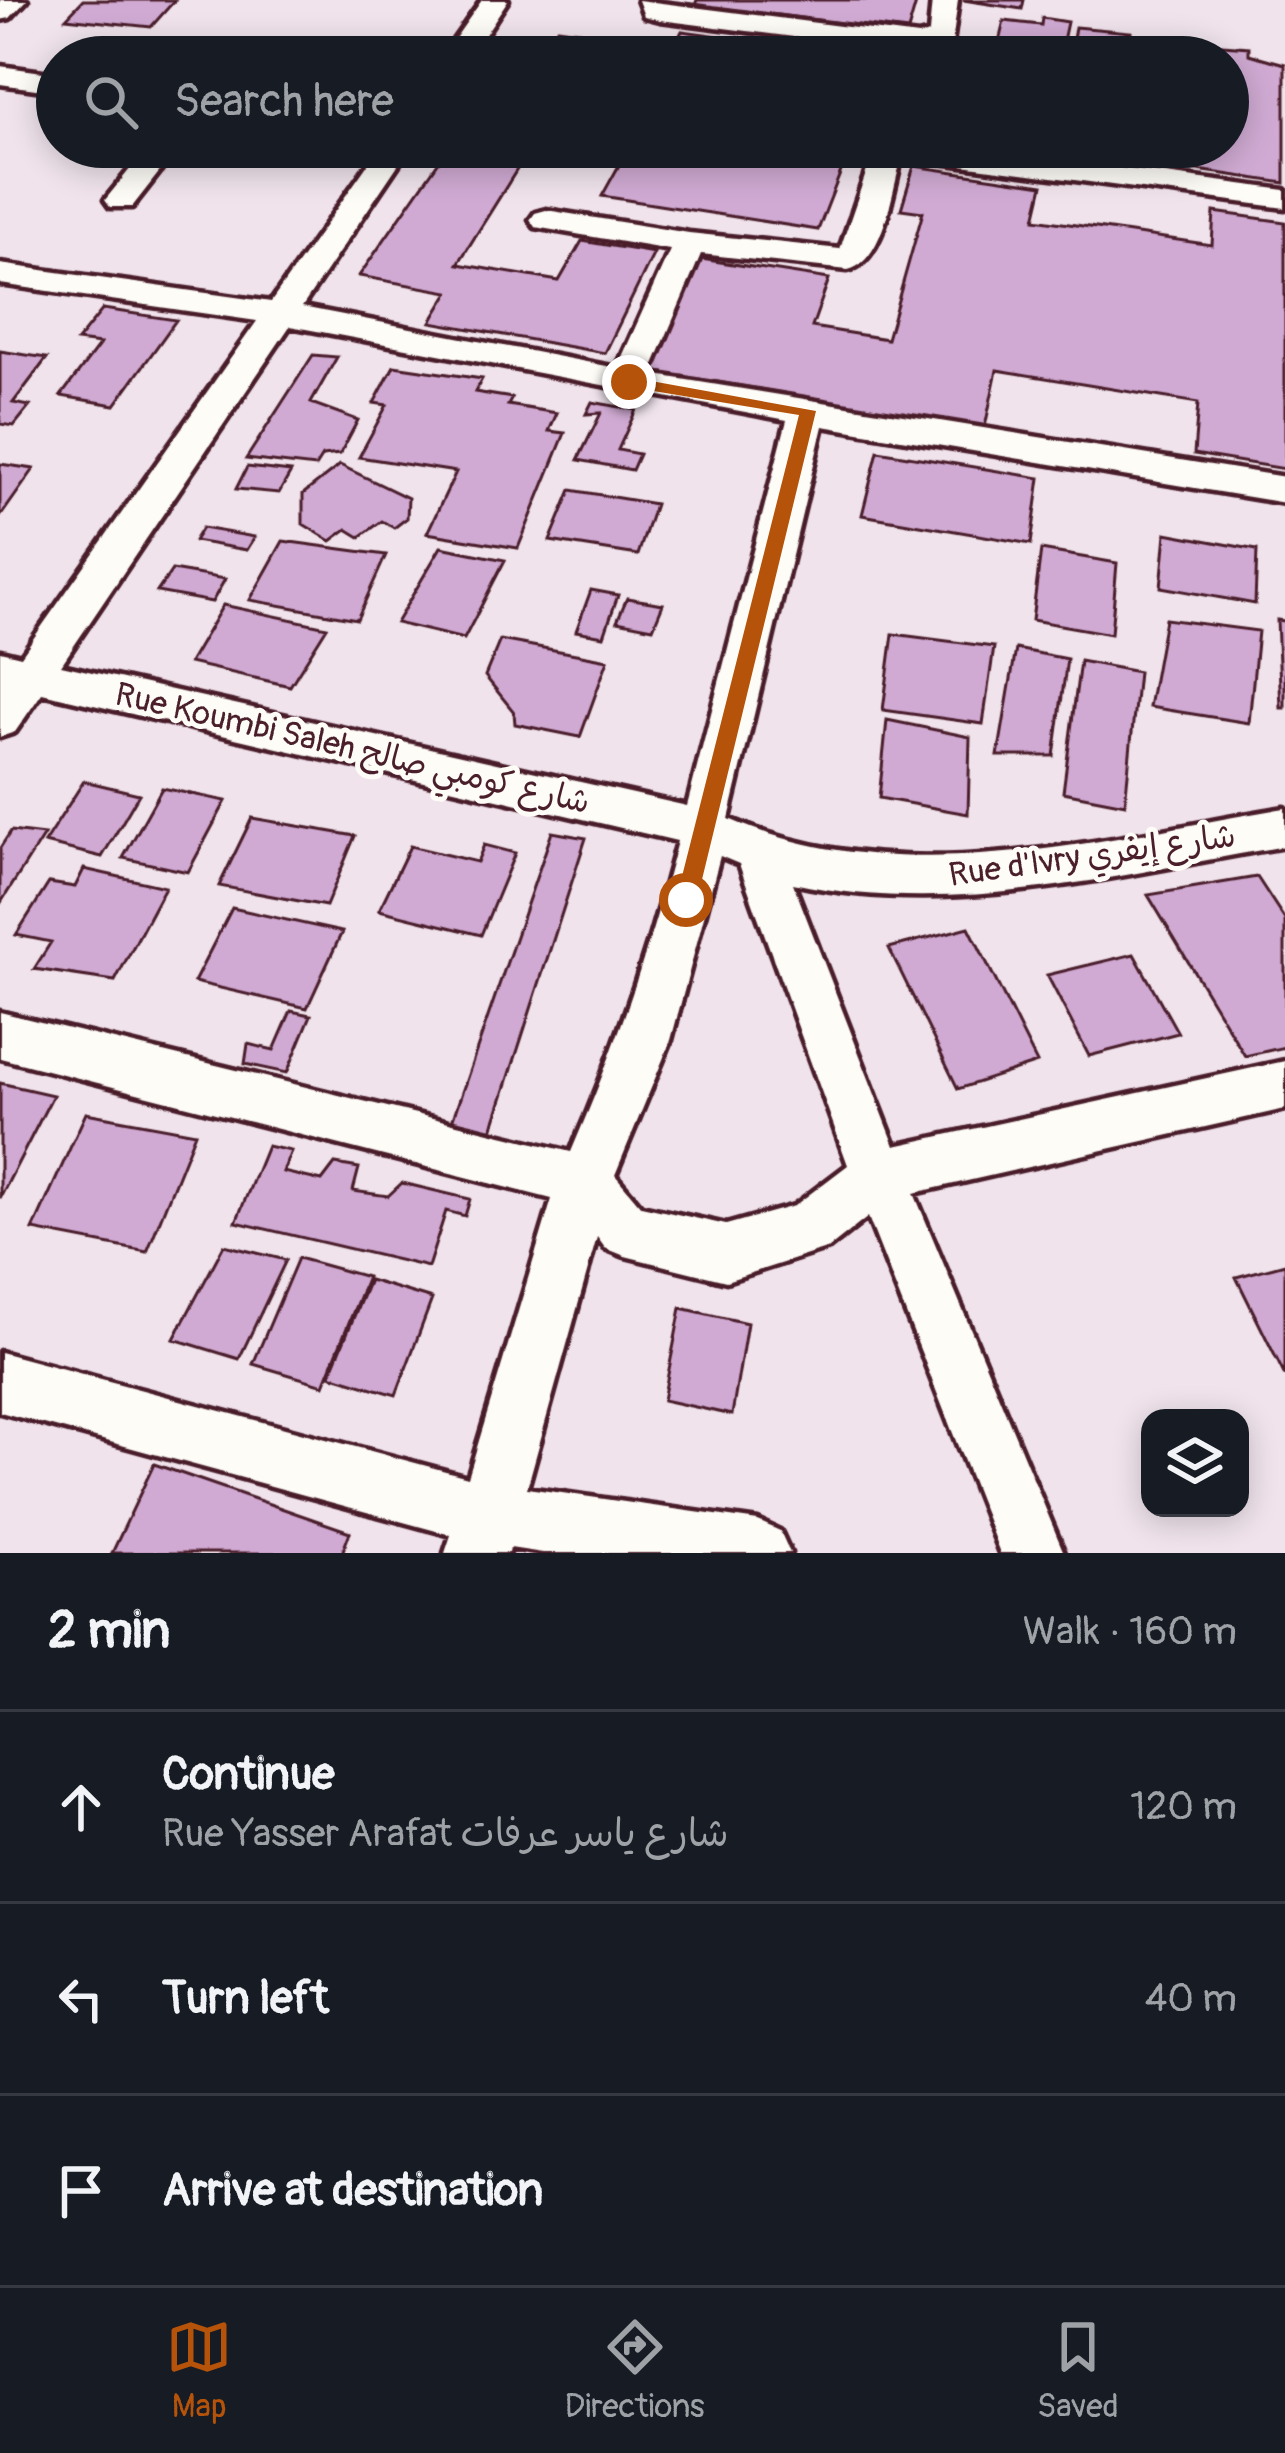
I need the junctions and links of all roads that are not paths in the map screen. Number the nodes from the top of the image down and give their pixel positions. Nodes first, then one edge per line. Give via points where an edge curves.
1 (14, 0) edge
2 (495, 0) edge
3 (651, 0) edge
4 (945, 0) edge
5 (0, 12) edge
6 (776, 27) junction
7 (470, 36) edge
8 (772, 36) edge
9 (865, 36) edge
10 (941, 36) edge
11 (0, 75) edge
12 (36, 80) edge
13 (147, 168) edge
14 (381, 168) edge
15 (886, 168) edge
16 (1051, 168) edge
17 (1285, 199) edge
18 (121, 200) dead end
19 (546, 220) dead end
20 (689, 243) junction
21 (0, 274) edge
22 (283, 314) junction
23 (629, 382) junction
24 (808, 411) junction
25 (1285, 490) edge
26 (16, 670) edge
27 (0, 720) edge
28 (1285, 827) edge
29 (706, 829) junction
30 (758, 852) junction
31 (0, 1035) edge
32 (1285, 1085) edge
33 (879, 1175) junction
34 (586, 1181) junction
35 (0, 1382) edge
36 (483, 1534) edge
37 (758, 1553) edge
38 (1032, 1553) edge

1 - 5 street
2 - 7 street
3 - 6 street via 660,12
4 - 10 street
6 - 8 street
6 - 9 street
11 - 12 street
13 - 18 street
14 - 22 street
15 - 20 street via 848,260
16 - 17 street
19 - 20 street
20 - 23 street
21 - 22 street
22 - 23 street
22 - 26 street
23 - 24 street
24 - 25 street
24 - 29 street
26 - 27 street
26 - 29 street, Rue Koumbi Saleh شارع كومبي صالح
28 - 30 street, Rue d'Ivry شارع إيفري via 968,875 874,876
29 - 30 street, Rue Koumbi Saleh شارع كومبي صالح
29 - 34 street via 645,1040
30 - 33 street
31 - 34 street
32 - 33 street
33 - 34 street via 809,1229 726,1253 625,1229
33 - 38 street
34 - 36 street
35 - 36 street
36 - 37 street

